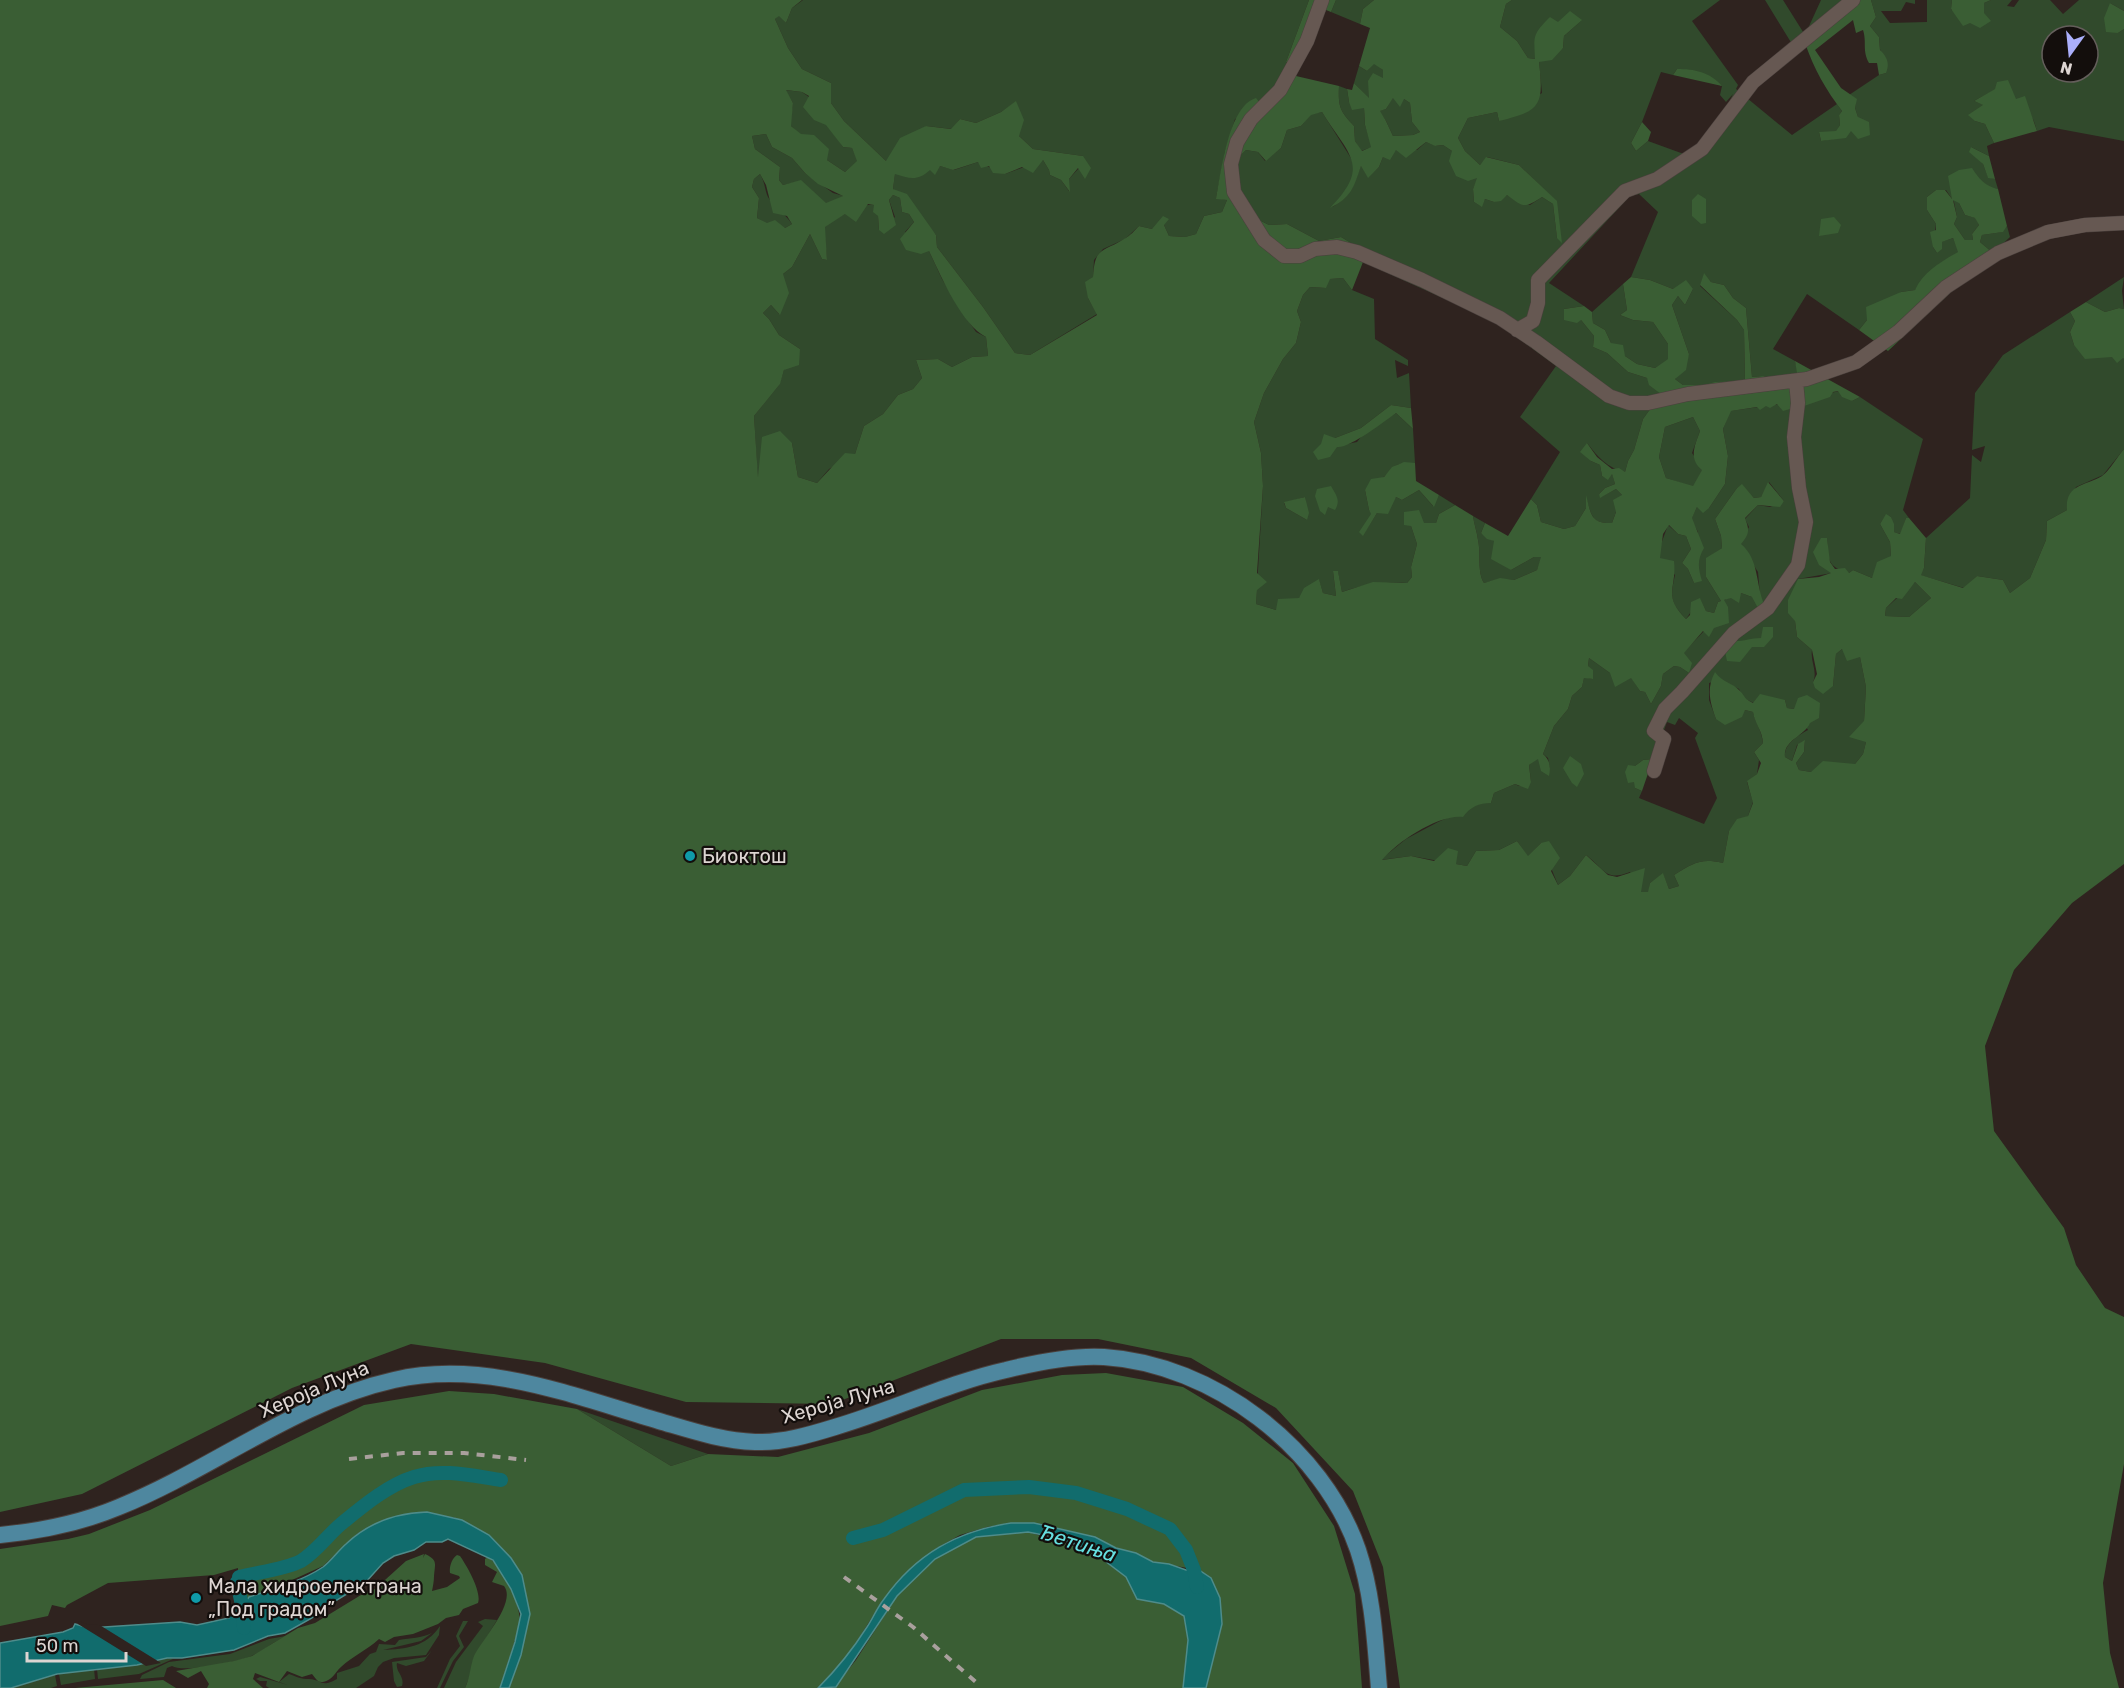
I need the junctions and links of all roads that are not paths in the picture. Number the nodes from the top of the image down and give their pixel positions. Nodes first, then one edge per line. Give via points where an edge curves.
1 (1322, 0) edge
2 (1853, 0) edge
3 (2124, 223) edge
4 (1517, 330) junction
5 (1796, 381) junction
6 (1654, 771) dead end
7 (0, 1535) edge
8 (1379, 1688) edge

1 - 4 street via 1307,41 1280,90 1251,119 1237,142 1231,164 1234,192 1264,240 1284,256 1336,247 1357,252 1500,318
2 - 4 street via 1753,82 1702,149 1657,179 1625,191 1538,280 1533,321
3 - 5 street via 2048,232 1998,253 1946,287 1898,332 1856,362
4 - 5 street via 1608,396 1629,403 1648,404 1688,394
5 - 6 street via 1794,437 1806,522 1798,565 1768,608 1734,633 1665,709 1654,731 1664,739
7 - 8 main road, Хероја Луна via 62,1526 116,1509 313,1408 412,1376 472,1374 522,1381 686,1428 757,1442 779,1441 832,1428 1003,1370 1104,1357 1161,1368 1213,1390 1260,1418 1301,1455 1337,1504 1358,1549 1373,1615

